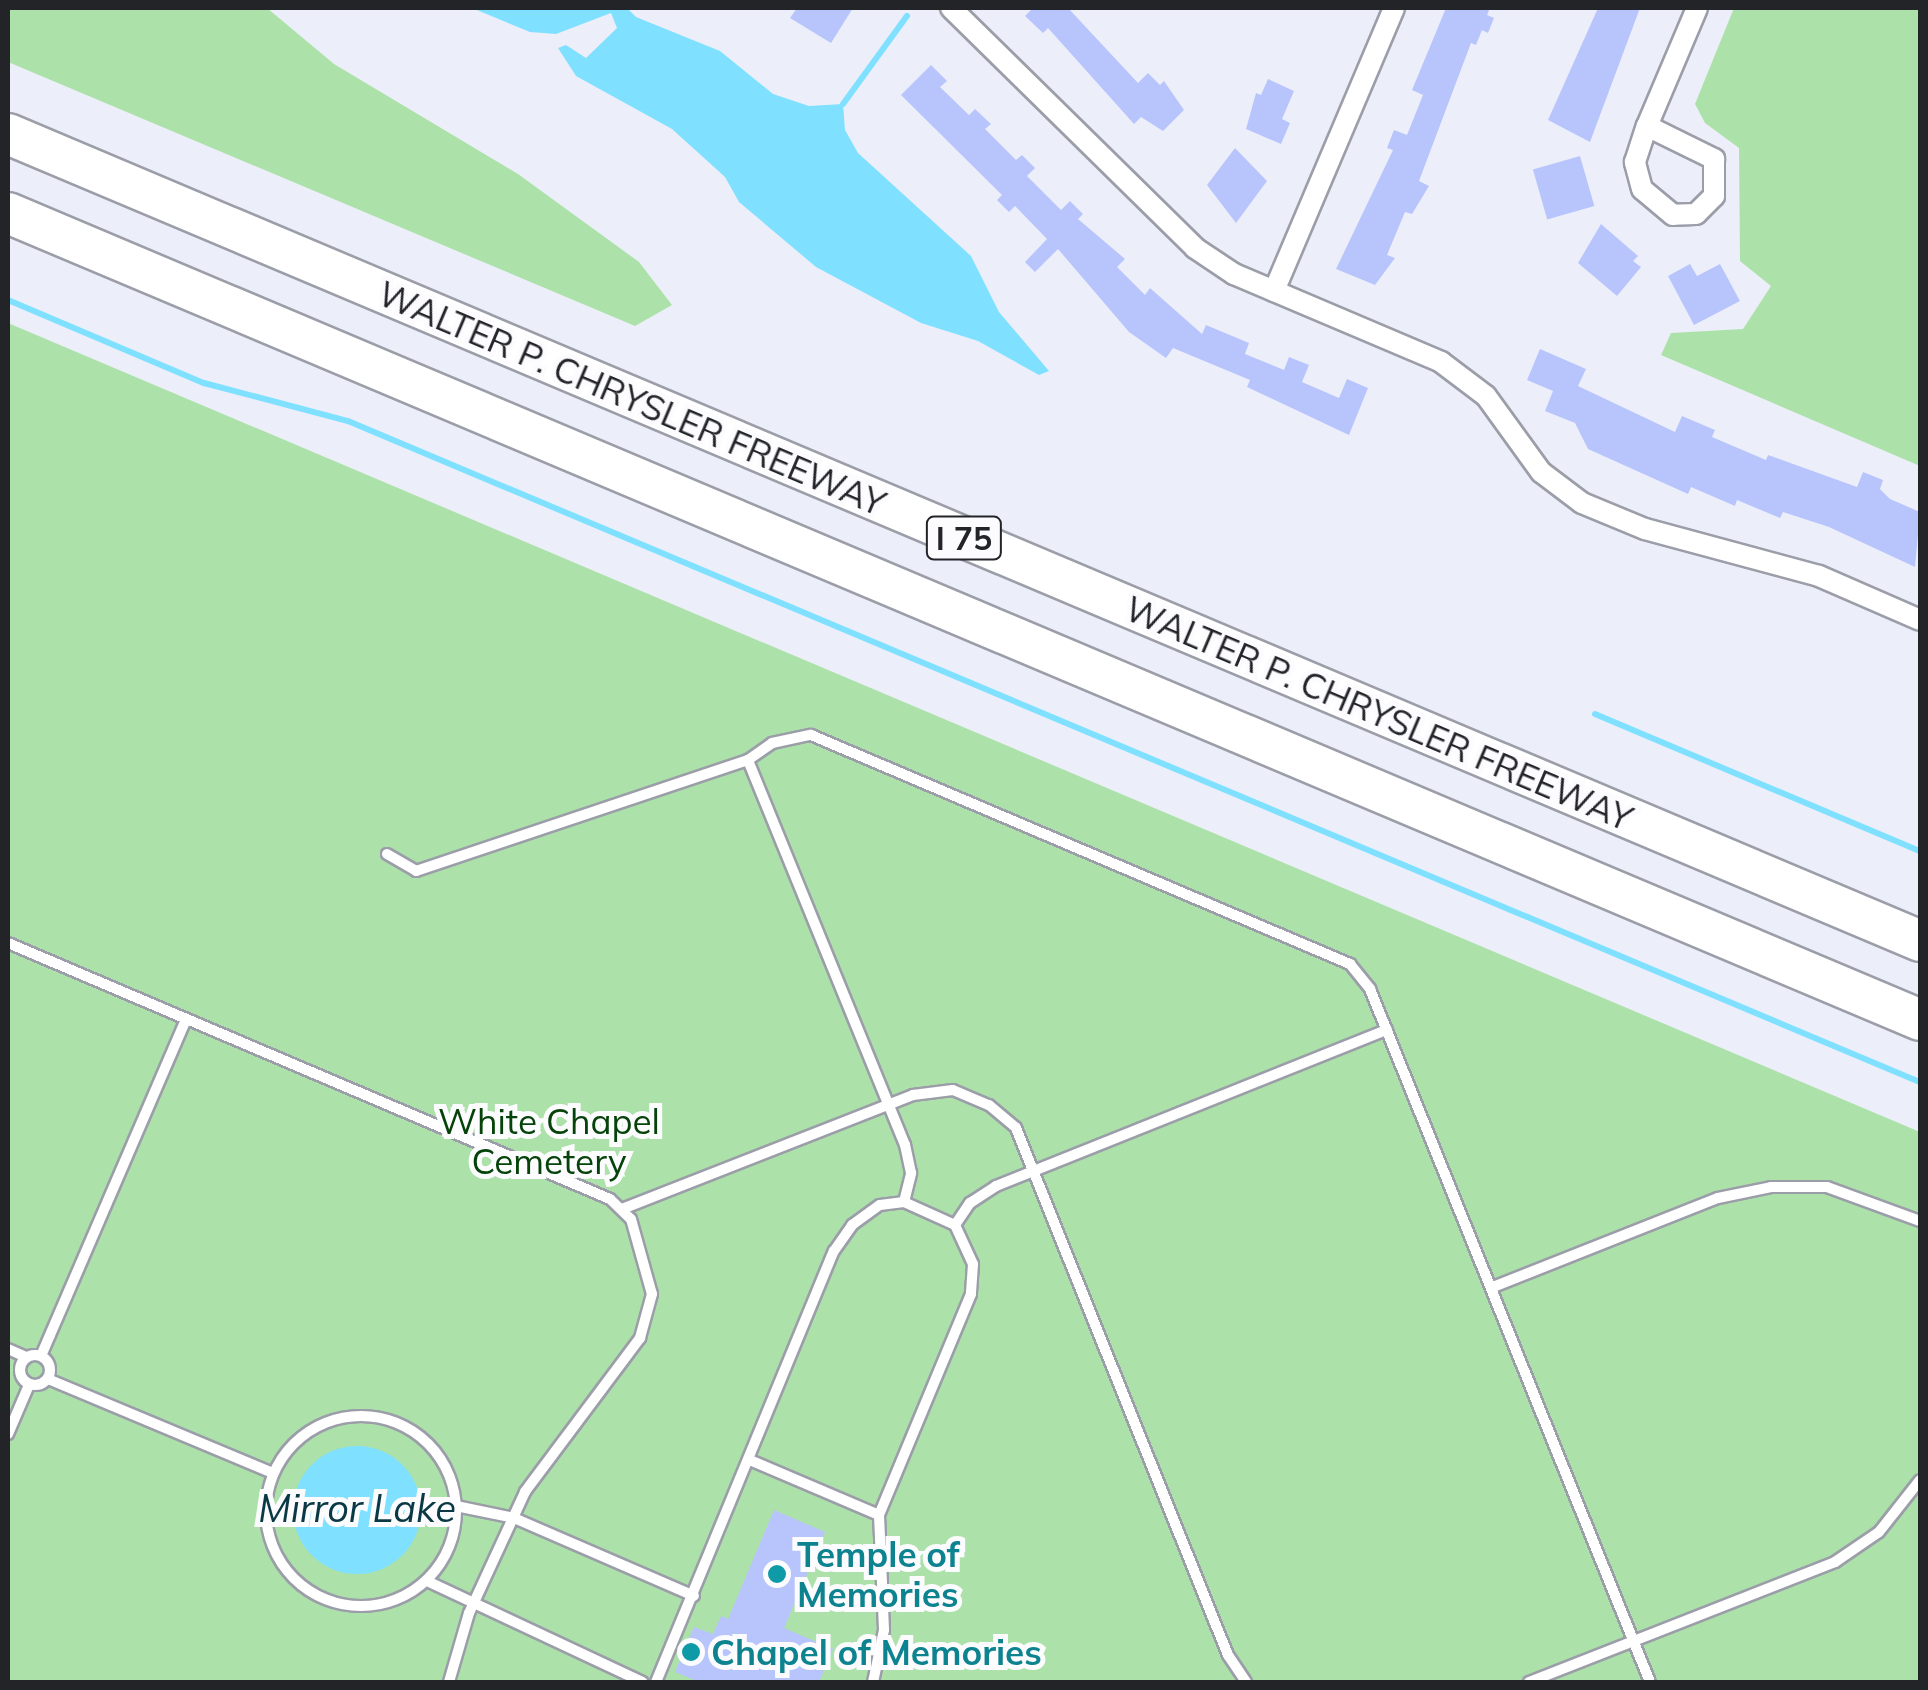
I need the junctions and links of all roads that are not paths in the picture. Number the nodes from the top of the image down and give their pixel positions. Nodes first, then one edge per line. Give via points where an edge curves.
1 (952, 8) edge
2 (1394, 8) edge
3 (1697, 8) edge
4 (1648, 126) junction
5 (8, 134) edge
6 (8, 213) edge
7 (1274, 291) junction
8 (1920, 620) edge
9 (748, 760) junction
10 (387, 854) dead end
11 (1920, 941) edge
12 (8, 942) edge
13 (185, 1020) junction
14 (1920, 1020) edge
15 (1386, 1030) junction
16 (886, 1107) junction
17 (1034, 1170) junction
18 (904, 1202) junction
19 (622, 1209) junction
20 (1920, 1220) edge
21 (956, 1225) junction
22 (1493, 1287) junction
23 (8, 1349) edge
24 (41, 1356) junction
25 (26, 1357) junction
26 (8, 1371) edge
27 (48, 1379) junction
28 (25, 1381) junction
29 (8, 1434) edge
30 (750, 1460) junction
31 (274, 1473) junction
32 (1920, 1480) edge
33 (456, 1506) junction
34 (879, 1514) junction
35 (514, 1518) junction
36 (427, 1581) junction
37 (694, 1596) junction
38 (472, 1606) junction
39 (1632, 1639) junction
40 (449, 1682) edge
41 (643, 1682) edge
42 (656, 1682) edge
43 (873, 1682) edge
44 (1246, 1682) edge
45 (1530, 1682) edge
46 (1650, 1682) edge

1 - 7 street via 1195,248
2 - 7 street
3 - 4 street
4 - 4 street via 1635,162 1642,189 1673,215 1696,214 1718,184 1714,159
5 - 11 highway, WALTER P. CHRYSLER FREEWAY / I 75
6 - 14 highway, WALTER P. CHRYSLER FREEWAY / I 75
7 - 8 street via 1442,362 1486,396 1541,472 1600,512 1819,576
9 - 10 lane via 416,871
9 - 15 lane via 772,743 811,735 1350,964 1370,990
9 - 16 lane
12 - 13 lane
13 - 19 lane
13 - 24 lane
15 - 17 lane
15 - 22 lane
16 - 17 lane via 912,1095 952,1090 989,1104 1016,1128
16 - 18 lane via 911,1173
16 - 19 lane
17 - 21 lane via 970,1203
17 - 44 lane via 1228,1655
18 - 21 lane
18 - 30 lane via 880,1205 852,1225 834,1251
19 - 35 lane via 644,1252 652,1294 640,1338 561,1436
20 - 22 lane via 1827,1187 1771,1187 1718,1198
21 - 34 lane via 972,1264 971,1294
22 - 39 lane
23 - 25 lane
24 - 25 lane
24 - 27 lane
25 - 28 lane
26 - 28 lane
27 - 28 lane
27 - 31 lane
28 - 29 lane
30 - 34 lane
30 - 37 lane
31 - 33 lane via 312,1428 355,1415 383,1418 435,1450 449,1473
31 - 36 lane via 268,1535 303,1586 346,1605 371,1606
32 - 39 lane via 1879,1532 1835,1562
33 - 35 lane
33 - 36 lane via 450,1545
34 - 43 lane via 884,1630
35 - 37 lane
35 - 38 lane
36 - 38 lane
37 - 42 lane
38 - 40 lane
38 - 41 lane
39 - 45 lane
39 - 46 lane

